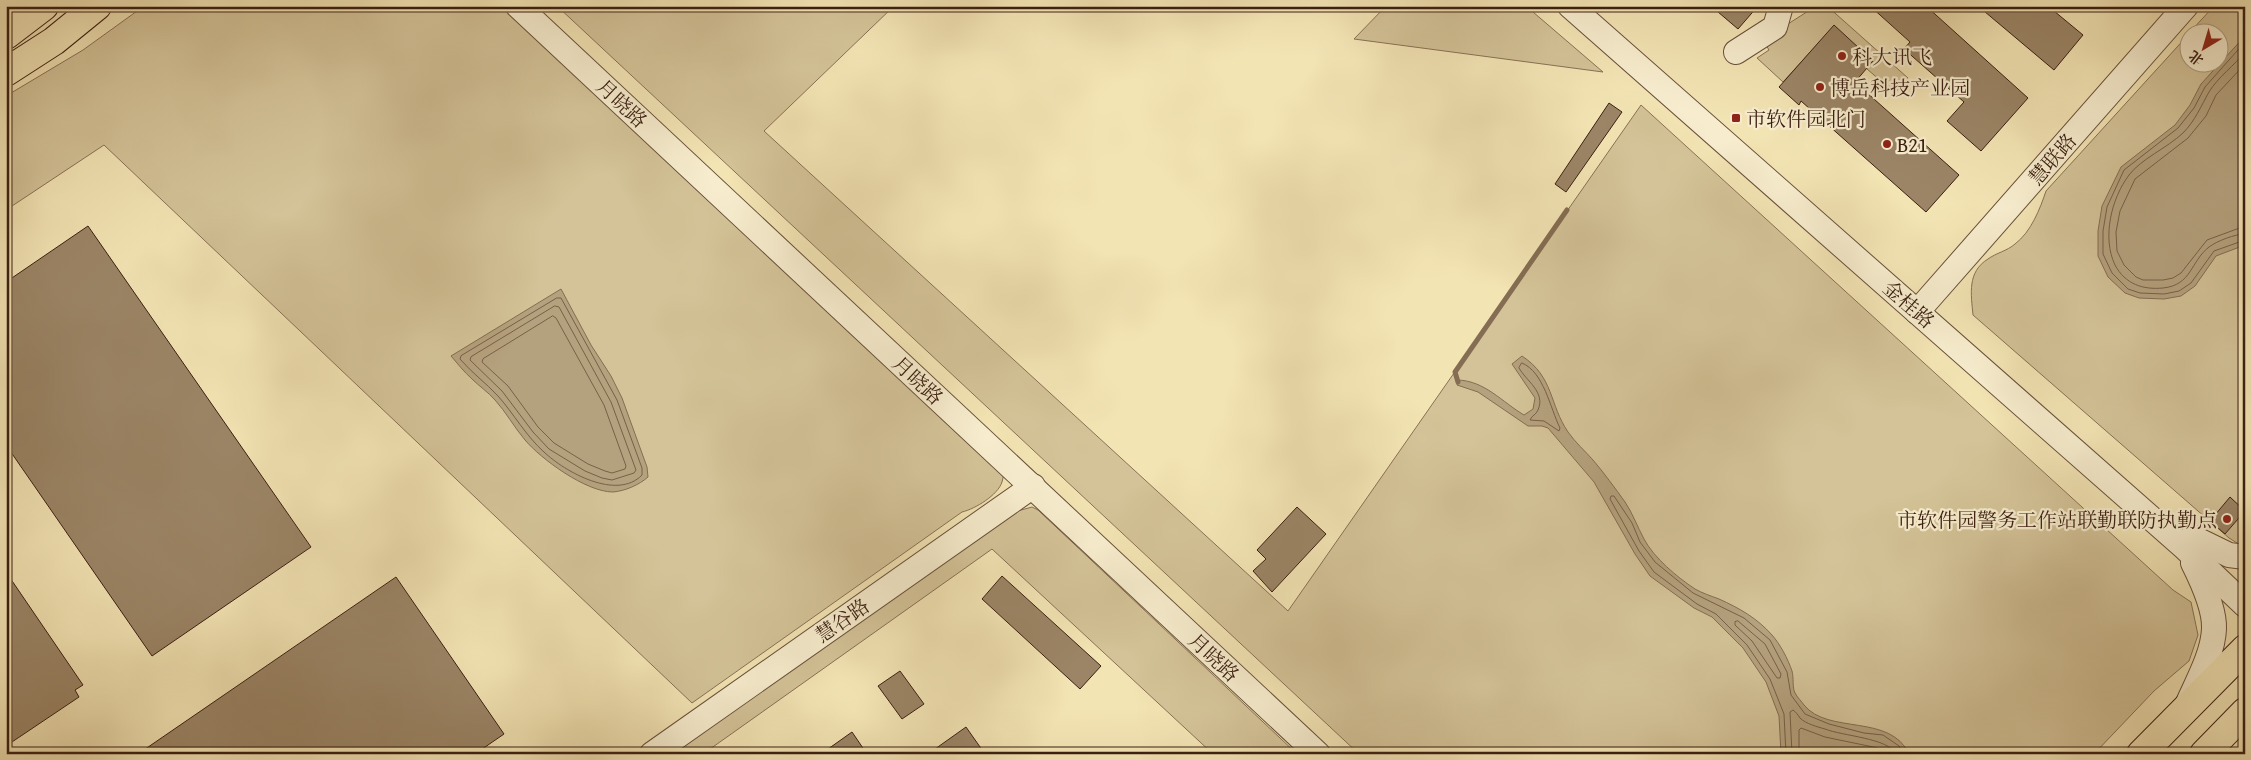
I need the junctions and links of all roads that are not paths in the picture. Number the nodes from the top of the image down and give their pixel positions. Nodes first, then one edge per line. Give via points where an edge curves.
1 (44, 6) edge
2 (97, 6) edge
3 (518, 6) edge
4 (1570, 6) edge
5 (1590, 6) edge
6 (1780, 6) edge
7 (2186, 6) edge
8 (6, 35) edge
9 (1736, 52) dead end
10 (6, 72) edge
11 (1921, 307) junction
12 (1033, 486) junction
13 (2189, 543) junction
14 (2245, 557) edge
15 (2245, 583) edge
16 (2245, 605) edge
17 (2245, 649) edge
18 (2187, 705) junction
19 (2245, 712) edge
20 (2245, 718) edge
21 (2212, 745) edge
22 (652, 754) edge
23 (1318, 754) edge
24 (2141, 754) edge

1 - 8 main road
2 - 10 main road via 54,41
3 - 12 street, 月晓路
4 - 11 street, 金桂路
5 - 11 street, 金桂路
6 - 9 street via 1775,27
7 - 11 street, 慧联路
11 - 13 street, 金桂路
12 - 22 street, 慧谷路
12 - 23 street, 月晓路
13 - 14 street
13 - 15 street, 金桂路
13 - 16 street, 金桂路
13 - 18 street via 2205,588 2214,628 2209,653
17 - 18 main road
18 - 24 main road
19 - 21 main road
20 - 21 street

